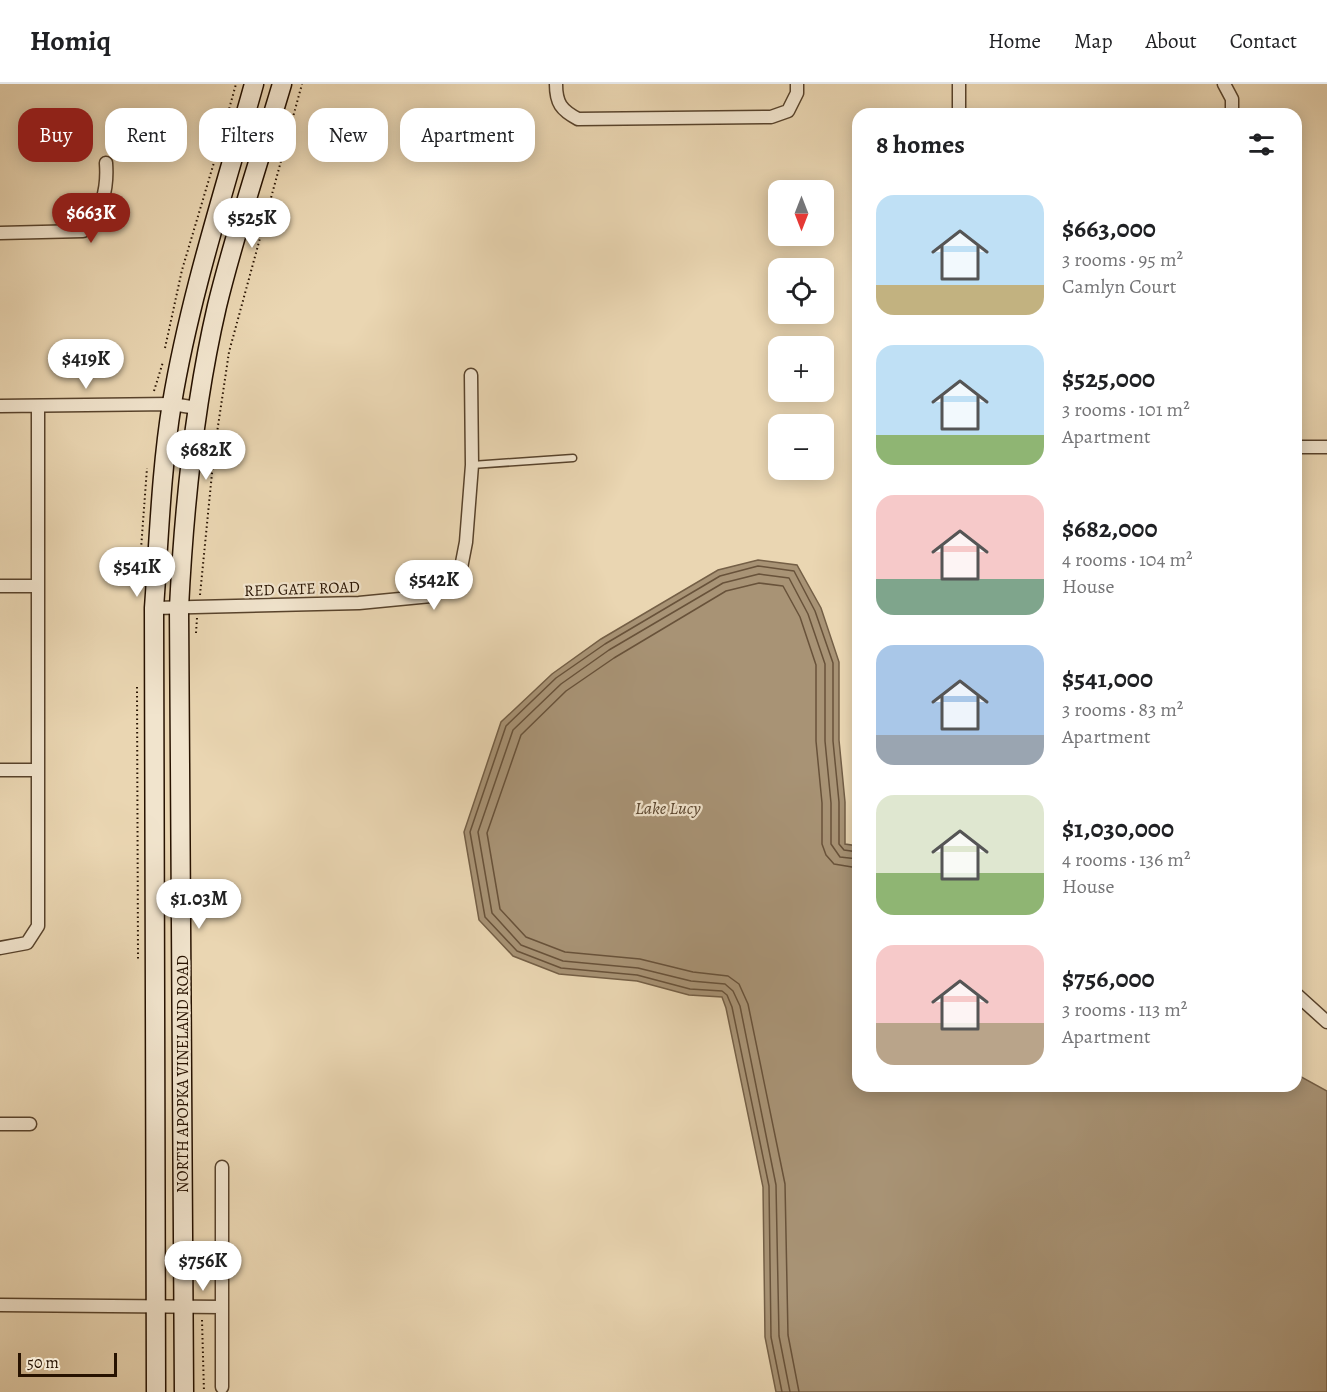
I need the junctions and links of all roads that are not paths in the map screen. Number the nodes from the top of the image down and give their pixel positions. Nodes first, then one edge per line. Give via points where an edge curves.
1 (254, 84) edge
2 (282, 84) edge
3 (556, 84) edge
4 (797, 84) edge
5 (959, 84) edge
6 (1224, 84) edge
7 (958, 108) edge
8 (1232, 108) edge
9 (106, 163) dead end
10 (0, 233) edge
11 (471, 375) dead end
12 (172, 404) junction
13 (38, 405) junction
14 (0, 406) edge
15 (197, 408) junction
16 (1302, 447) edge
17 (1327, 447) edge
18 (573, 458) dead end
19 (472, 465) junction
20 (0, 586) edge
21 (37, 586) junction
22 (154, 608) junction
23 (179, 608) junction
24 (0, 770) edge
25 (38, 770) junction
26 (0, 948) edge
27 (1302, 999) edge
28 (1327, 1022) edge
29 (0, 1124) edge
30 (30, 1124) dead end
31 (222, 1167) dead end
32 (0, 1305) edge
33 (156, 1307) junction
34 (193, 1307) junction
35 (222, 1307) junction
36 (222, 1387) dead end
37 (156, 1392) edge
38 (184, 1392) edge

1 - 12 street, NORTH APOPKA VINELAND ROAD via 197,289
2 - 15 street, NORTH APOPKA VINELAND ROAD via 217,306
3 - 4 street via 556,98 562,110 578,119 771,117 788,111 798,93
5 - 7 street
6 - 8 street
9 - 10 street via 108,185 96,218 83,231
11 - 19 street, RED GATE ROAD
12 - 13 street
12 - 15 street
12 - 22 street, NORTH APOPKA VINELAND ROAD
13 - 14 street
13 - 21 street
15 - 23 street, NORTH APOPKA VINELAND ROAD via 184,508
16 - 17 street
18 - 19 lane
19 - 23 street, RED GATE ROAD via 460,573 430,596 359,603
20 - 21 street
21 - 25 street
22 - 23 street, RED GATE ROAD
22 - 33 street, NORTH APOPKA VINELAND ROAD
23 - 34 street, NORTH APOPKA VINELAND ROAD
24 - 25 street
25 - 26 street via 38,926 27,943
27 - 28 street
29 - 30 street
31 - 35 street
32 - 33 street
33 - 34 street
33 - 37 street, NORTH APOPKA VINELAND ROAD
34 - 35 street
34 - 38 street, NORTH APOPKA VINELAND ROAD
35 - 36 street

